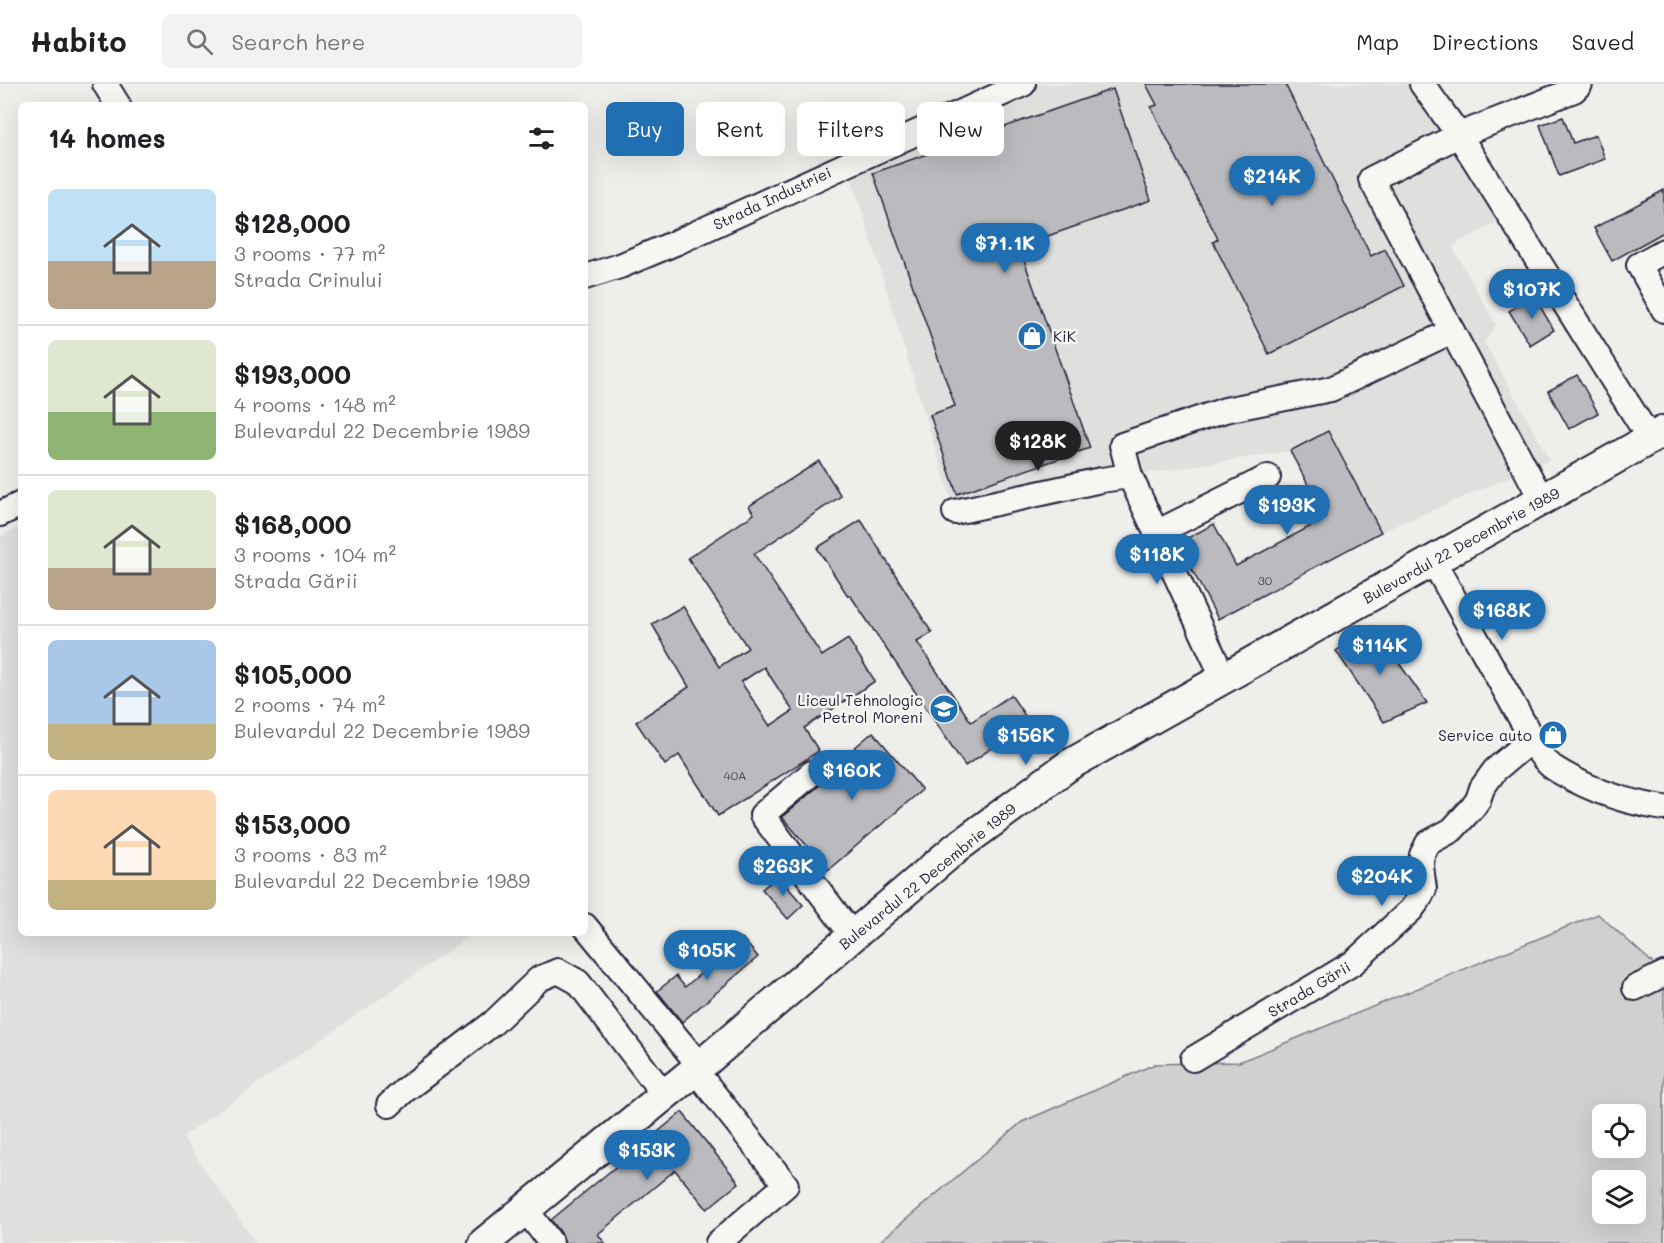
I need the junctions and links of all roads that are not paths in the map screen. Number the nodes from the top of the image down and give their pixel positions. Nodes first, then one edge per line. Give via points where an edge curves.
1 (105, 84) edge
2 (1023, 84) edge
3 (1422, 84) edge
4 (1580, 84) edge
5 (116, 102) edge
6 (1459, 135) junction
7 (1664, 251) edge
8 (588, 276) edge
9 (1664, 310) edge
10 (1452, 331) junction
11 (1657, 435) edge
12 (1130, 476) junction
13 (1268, 477) dead end
14 (1542, 500) junction
15 (18, 505) edge
16 (955, 512) dead end
17 (0, 514) edge
18 (1156, 533) junction
19 (1433, 561) junction
20 (1223, 677) junction
21 (1531, 740) junction
22 (812, 773) dead end
23 (1664, 808) edge
24 (588, 930) edge
25 (853, 936) junction
26 (1664, 974) edge
27 (1635, 988) dead end
28 (1193, 1059) dead end
29 (698, 1068) junction
30 (665, 1096) junction
31 (389, 1105) dead end
32 (526, 1210) junction
33 (484, 1243) edge
34 (551, 1243) edge
35 (718, 1243) edge

1 - 5 street
2 - 8 street, Strada Industriei via 675,243
3 - 6 street
4 - 6 street via 1574,90
6 - 10 street via 1371,179
6 - 11 street
7 - 9 street via 1640,265
10 - 12 street via 1331,388 1225,410 1122,445
10 - 14 street
11 - 14 main road, Bulevardul 22 Decembrie 1989
12 - 16 street
12 - 18 street
13 - 18 street
14 - 19 main road, Bulevardul 22 Decembrie 1989
15 - 17 street
18 - 20 street
19 - 20 main road, Bulevardul 22 Decembrie 1989
19 - 21 street
20 - 25 main road, Bulevardul 22 Decembrie 1989 via 1069,765 956,848
21 - 23 street via 1548,764 1578,782 1620,798
21 - 28 street, Strada Gării via 1496,770 1473,807 1452,830 1428,843 1422,855 1424,889 1411,910 1353,963
22 - 25 street via 762,815
24 - 29 street
25 - 29 main road, Bulevardul 22 Decembrie 1989
26 - 27 street
29 - 30 main road, Bulevardul 22 Decembrie 1989
29 - 35 street via 786,1185
30 - 31 street via 578,982 558,971 539,979 493,1023
30 - 32 main road, Bulevardul 22 Decembrie 1989
32 - 33 main road, Bulevardul 22 Decembrie 1989
32 - 34 street

